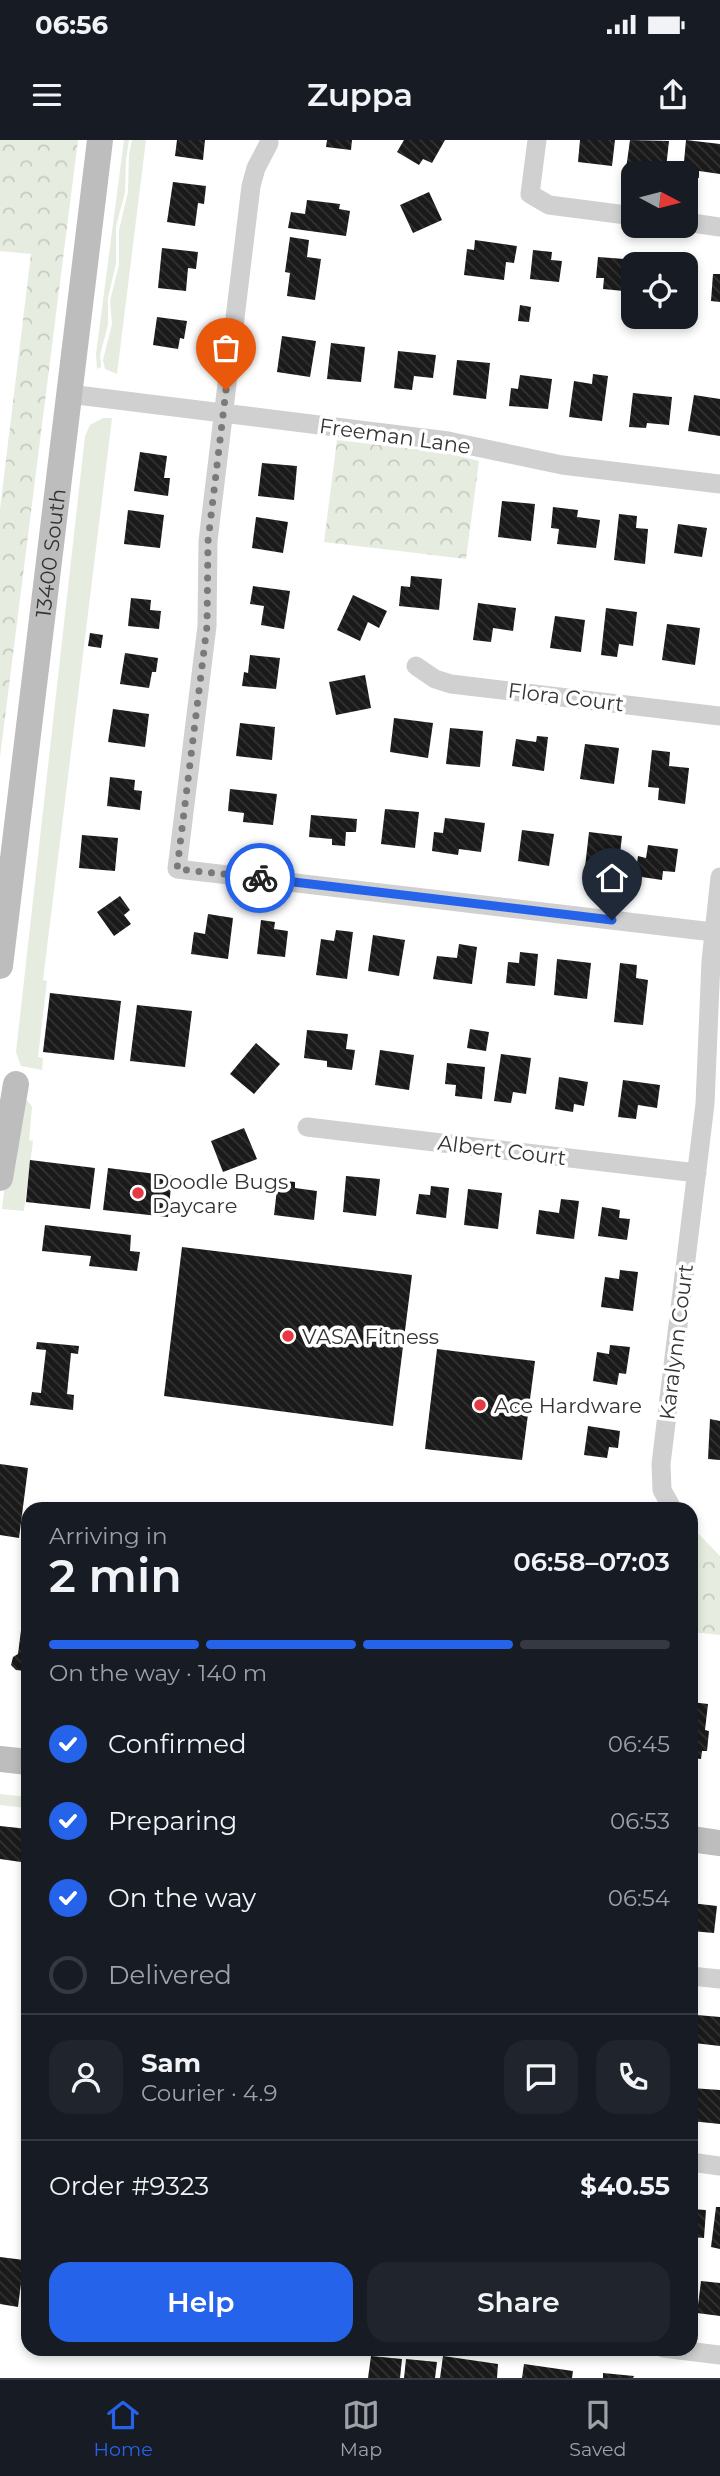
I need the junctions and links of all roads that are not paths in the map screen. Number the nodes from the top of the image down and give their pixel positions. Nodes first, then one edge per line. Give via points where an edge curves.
1 (100, 140) edge
2 (537, 140) edge
3 (269, 144) dead end
4 (621, 214) edge
5 (698, 224) edge
6 (720, 227) edge
7 (69, 394) junction
8 (222, 413) junction
9 (720, 484) edge
10 (416, 666) dead end
11 (720, 716) edge
12 (720, 877) edge
13 (713, 932) junction
14 (0, 966) edge
15 (16, 1084) dead end
16 (307, 1127) dead end
17 (697, 1173) junction
18 (0, 1178) edge
19 (669, 1502) edge
20 (0, 1759) edge
21 (21, 1761) edge
22 (698, 1840) edge
23 (720, 1843) edge
24 (698, 1977) edge
25 (720, 1979) edge
26 (698, 2163) edge
27 (720, 2166) edge
28 (698, 2352) edge
29 (720, 2355) edge

1 - 7 main road, 13400 South
2 - 4 street via 530,194 550,205
3 - 8 street via 250,186
5 - 6 street
7 - 8 street, Freeman Lane
7 - 14 main road, 13400 South
8 - 9 street, Freeman Lane via 448,441 562,466
8 - 13 street via 208,541 207,626 177,869
10 - 11 street, Flora Court via 451,684
12 - 13 street, Karalynn Court
13 - 17 street, Karalynn Court via 707,1076
15 - 18 main road
16 - 17 street, Albert Court
17 - 19 street, Karalynn Court via 661,1464 662,1490
20 - 21 main road
22 - 23 main road
24 - 25 street
26 - 27 street
28 - 29 street

